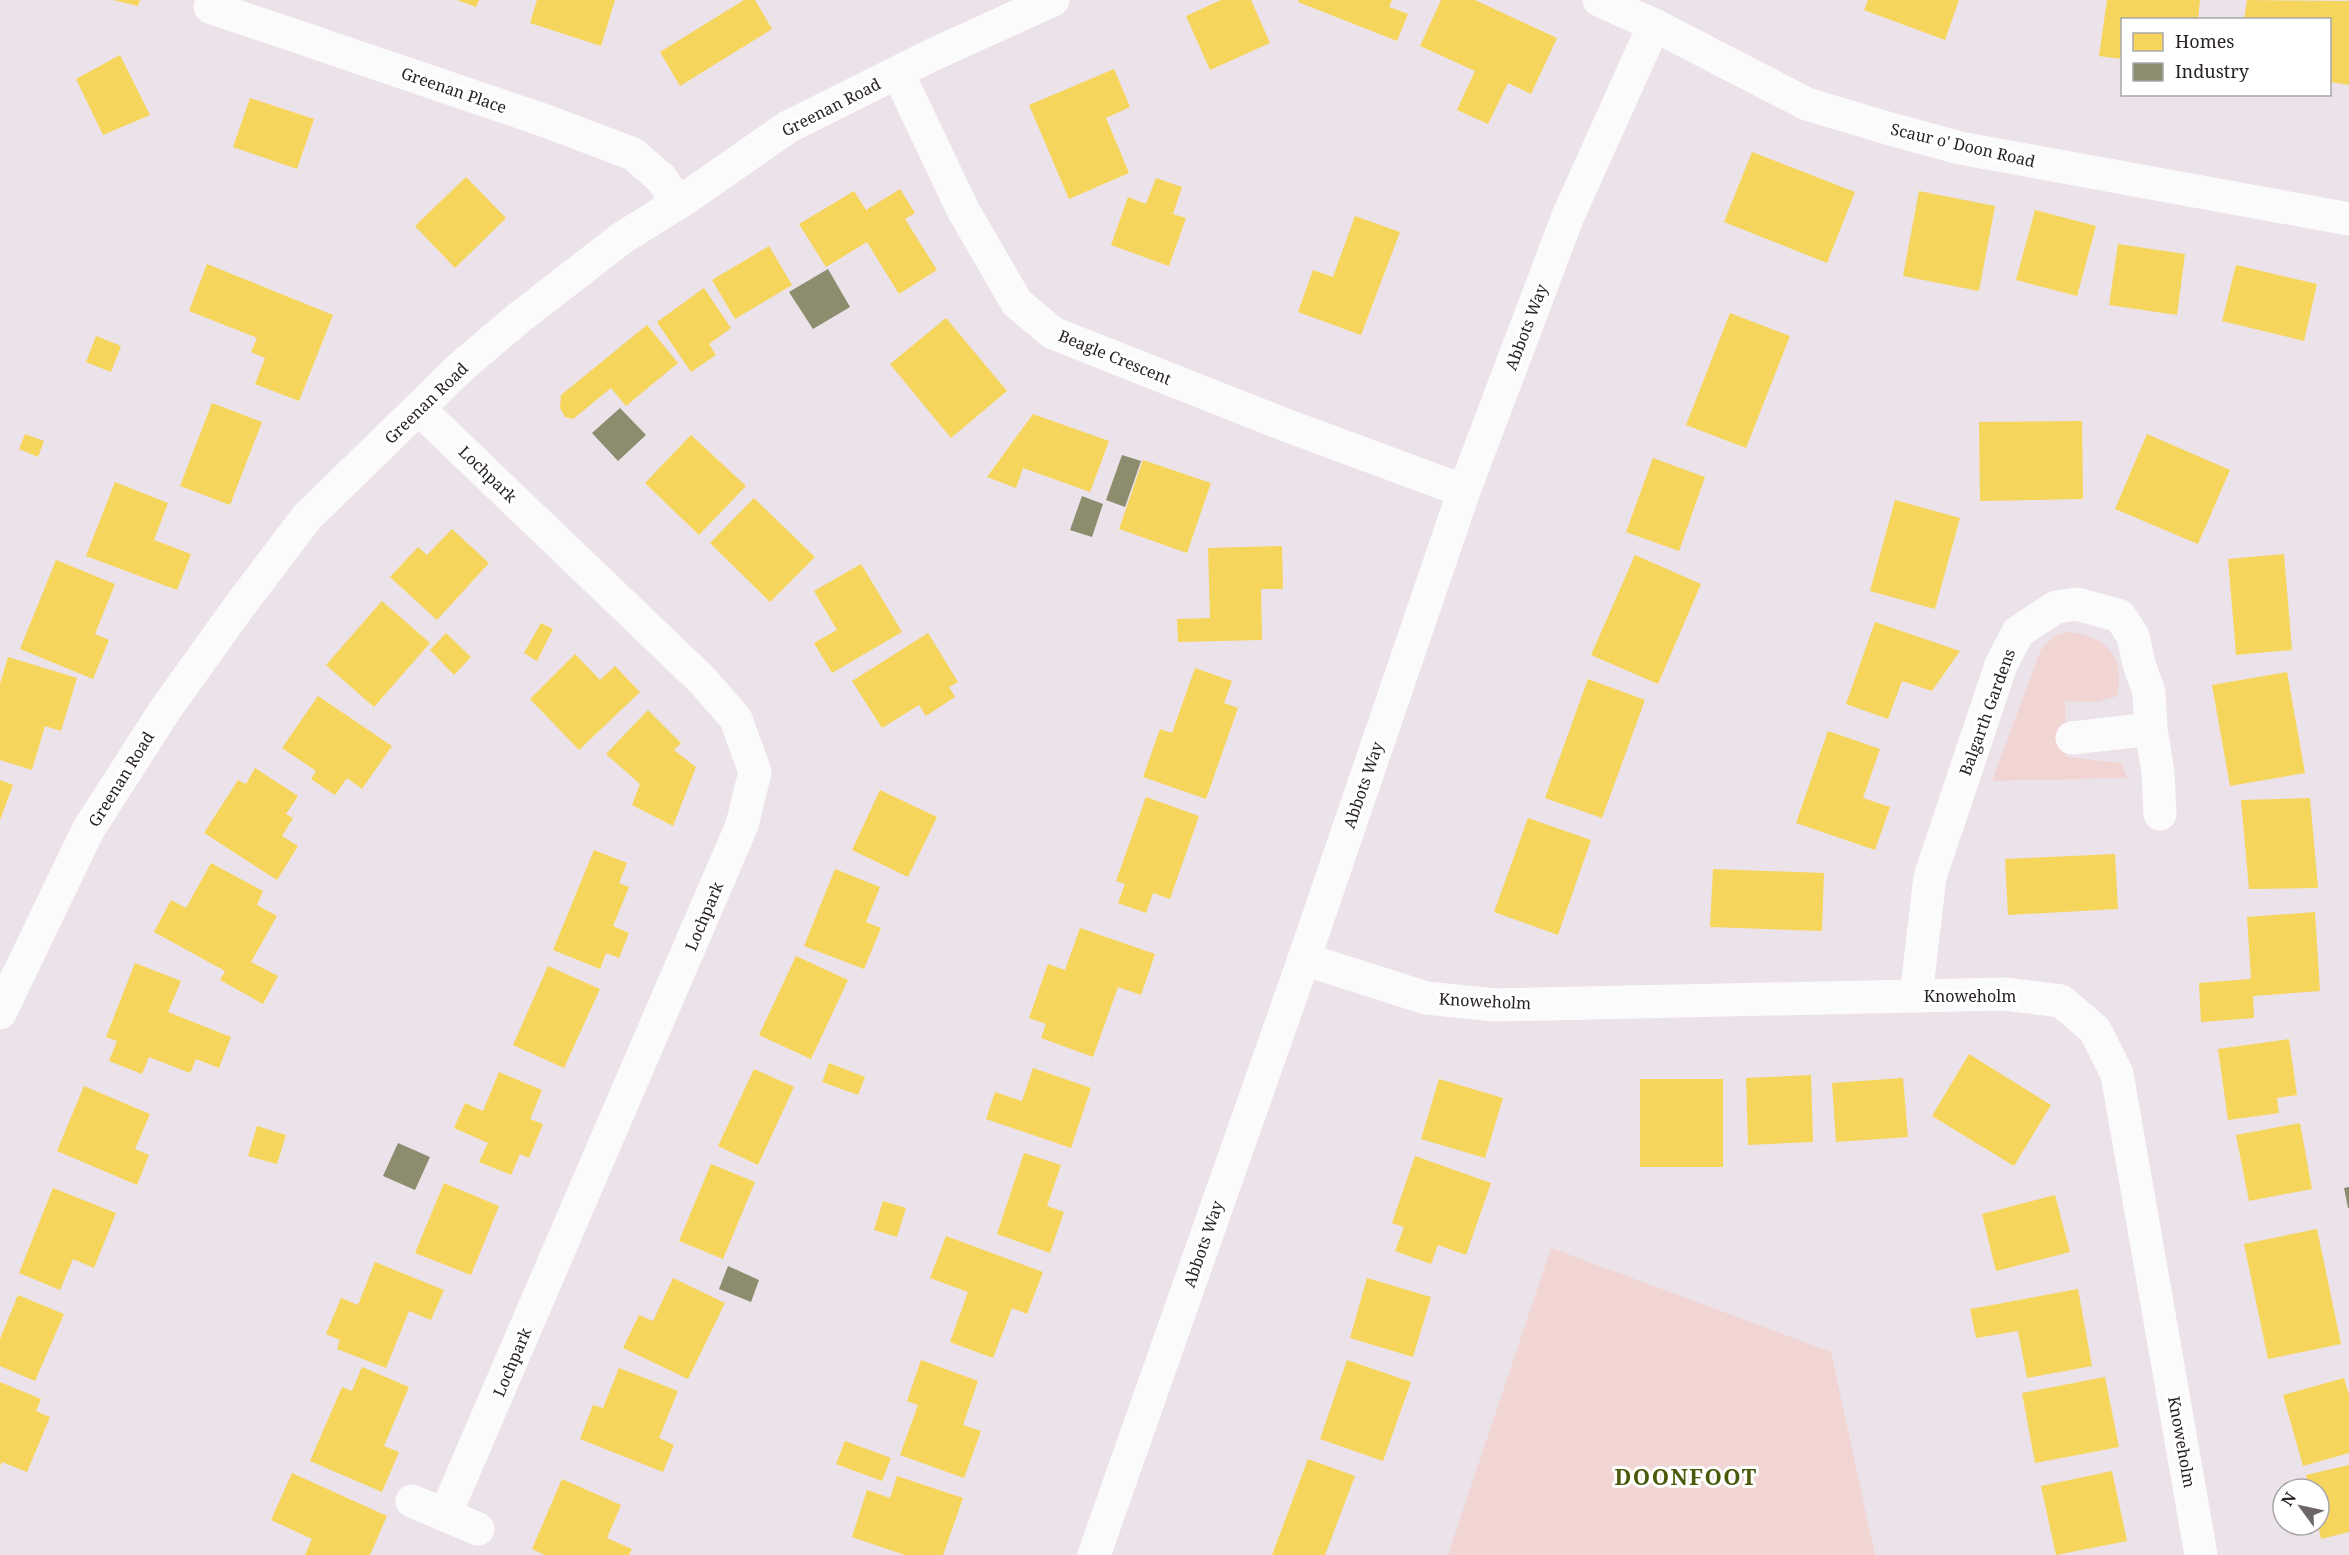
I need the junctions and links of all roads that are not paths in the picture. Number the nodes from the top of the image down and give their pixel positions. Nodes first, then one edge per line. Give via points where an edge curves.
1 (1053, 0) edge
2 (1599, 0) edge
3 (210, 7) dead end
4 (1654, 25) junction
5 (898, 73) junction
6 (678, 203) junction
7 (2349, 219) edge
8 (419, 409) junction
9 (1464, 491) junction
10 (2151, 729) junction
11 (2072, 738) dead end
12 (2160, 814) dead end
13 (1304, 958) junction
14 (1916, 996) junction
15 (0, 1013) edge
16 (412, 1502) dead end
17 (446, 1515) junction
18 (478, 1529) dead end
19 (1094, 1555) edge
20 (2201, 1555) edge

1 - 5 street, Greenan Road
2 - 4 street, Scaur o' Doon Road
3 - 6 street, Greenan Place via 633,154 661,178
4 - 7 street, Scaur o' Doon Road via 1807,104 1887,128 1960,148
4 - 9 street, Abbots Way via 1568,216
5 - 6 street, Greenan Road via 788,127
5 - 9 street, Beagle Crescent via 963,210 1017,303 1053,333
6 - 8 street, Greenan Road via 622,238 520,317
8 - 15 street, Greenan Road via 308,517 165,710 88,830
8 - 17 street, Lochpark via 702,680 736,719 755,772 742,825
9 - 13 street, Abbots Way
10 - 11 street
10 - 12 street, Balgarth Gardens
10 - 14 street, Balgarth Gardens via 2149,692 2133,636 2120,616 2077,604 2056,607 2018,632 2001,665 1930,877
13 - 14 street, Knoweholm via 1426,998 1495,1005
13 - 19 street, Abbots Way
14 - 20 street, Knoweholm via 2004,994 2061,1001 2095,1030 2117,1074
16 - 17 street
17 - 18 street

